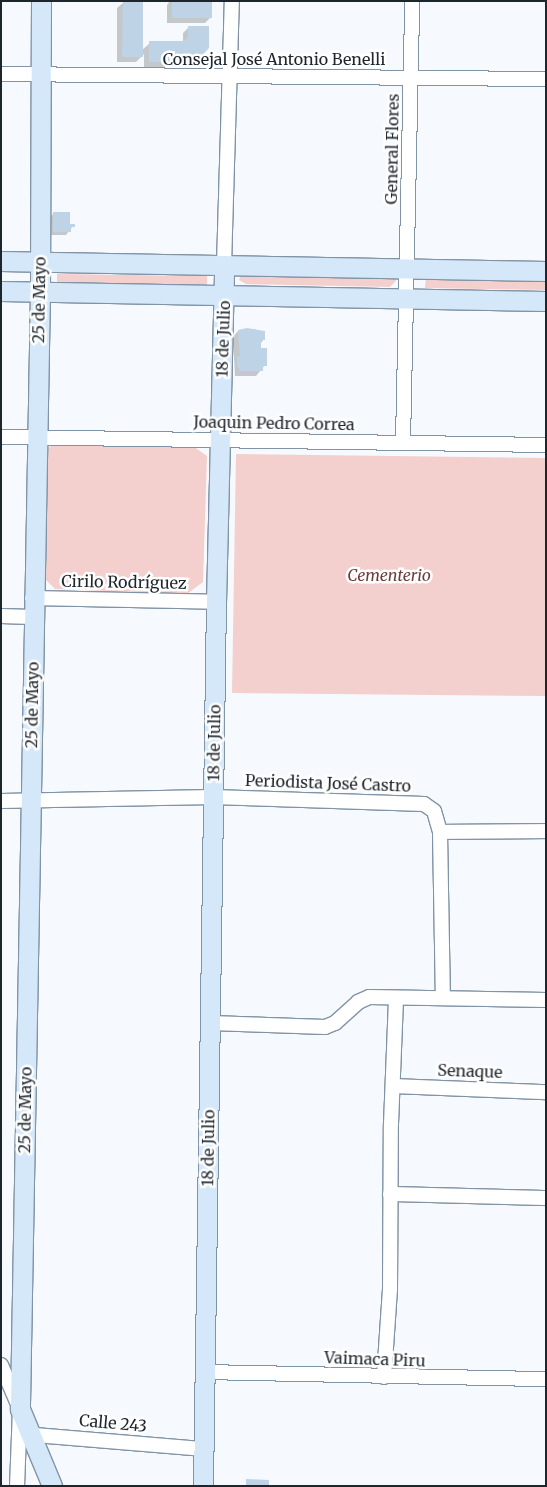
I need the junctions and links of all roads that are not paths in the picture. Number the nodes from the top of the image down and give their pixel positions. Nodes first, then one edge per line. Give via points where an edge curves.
1 (41, 1) edge
2 (232, 1) edge
3 (412, 1) edge
4 (1, 74) edge
5 (41, 75) junction
6 (410, 77) junction
7 (232, 78) junction
8 (546, 79) edge
9 (1, 261) edge
10 (40, 262) junction
11 (224, 265) junction
12 (408, 269) junction
13 (546, 271) edge
14 (1, 291) edge
15 (40, 292) junction
16 (224, 297) junction
17 (408, 298) junction
18 (546, 301) edge
19 (1, 437) edge
20 (36, 438) junction
21 (220, 440) junction
22 (403, 442) junction
23 (546, 445) edge
24 (32, 598) junction
25 (216, 602) junction
26 (1, 616) edge
27 (32, 617) junction
28 (213, 797) junction
29 (1, 801) edge
30 (30, 801) junction
31 (546, 831) edge
32 (440, 832) junction
33 (396, 998) junction
34 (444, 998) junction
35 (546, 1000) edge
36 (211, 1024) junction
37 (394, 1086) junction
38 (546, 1092) edge
39 (390, 1194) junction
40 (546, 1198) edge
41 (1, 1365) edge
42 (204, 1372) junction
43 (384, 1377) junction
44 (546, 1378) edge
45 (20, 1409) junction
46 (25, 1434) junction
47 (203, 1449) junction
48 (17, 1486) edge
49 (52, 1486) edge
50 (202, 1486) edge

1 - 5 street, 25 de Mayo
2 - 7 street, 18 de Julio
3 - 6 street, General Flores
4 - 5 street, Consejal José Antonio Benelli
5 - 7 street, Consejal José Antonio Benelli
5 - 10 street, 25 de Mayo
6 - 7 street, Consejal José Antonio Benelli
6 - 8 street, Consejal José Antonio Benelli
6 - 12 street, General Flores
7 - 11 street, 18 de Julio
9 - 10 street
10 - 11 street
10 - 15 street, 25 de Mayo
11 - 12 street
11 - 16 street, 18 de Julio
12 - 13 street
12 - 17 street, General Flores
14 - 15 street
15 - 16 street
15 - 20 street, 25 de Mayo
16 - 17 street
16 - 21 street, 18 de Julio
17 - 18 street
17 - 22 street, General Flores
19 - 20 street, Joaquin Pedro Correa
20 - 21 street, Joaquin Pedro Correa
20 - 24 street, 25 de Mayo
21 - 22 street, Joaquin Pedro Correa
21 - 25 street, 18 de Julio
22 - 23 street, Joaquin Pedro Correa
24 - 25 street, Cirilo Rodríguez
24 - 27 street, 25 de Mayo
25 - 28 street, 18 de Julio
26 - 27 street
27 - 30 street, 25 de Mayo
28 - 30 street, Periodista José Castro
28 - 32 street, Periodista José Castro via 424,804 434,811
28 - 36 street, 18 de Julio
29 - 30 street, Periodista José Castro
30 - 45 street, 25 de Mayo
31 - 32 street
32 - 34 street, Periodista José Castro
33 - 34 street
33 - 36 street via 369,997 325,1027
33 - 37 street
34 - 35 street
36 - 42 street, 18 de Julio
37 - 38 street, Senaque
37 - 39 street
39 - 40 street
39 - 43 street via 390,1289
41 - 45 street
42 - 43 street, Vaimaca Piru
42 - 47 street, 18 de Julio
43 - 44 street, Vaimaca Piru
45 - 46 street
46 - 47 street, Calle 243
46 - 48 street
46 - 49 street
47 - 50 street, 18 de Julio

